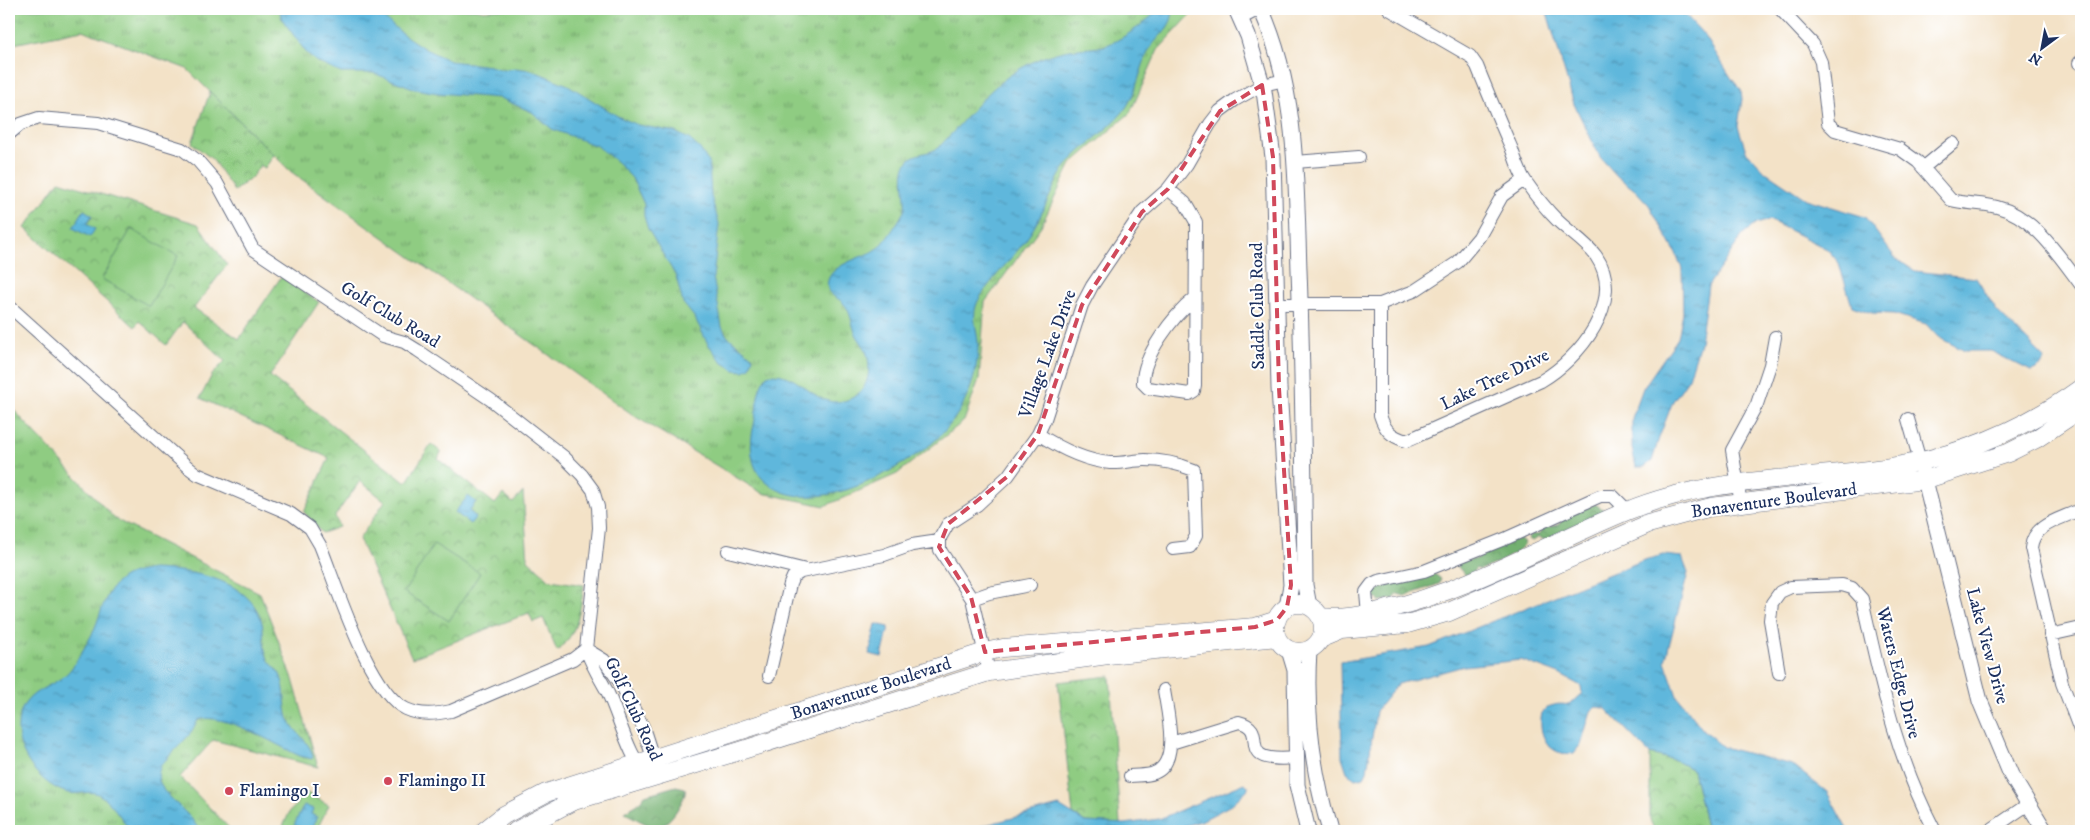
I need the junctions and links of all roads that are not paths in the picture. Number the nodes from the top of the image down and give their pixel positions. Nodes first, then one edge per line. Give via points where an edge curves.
1 (1260, 9) edge
2 (1389, 9) edge
3 (1780, 9) edge
4 (1238, 14) edge
5 (1285, 80) junction
6 (1262, 85) junction
7 (9, 134) edge
8 (1953, 143) dead end
9 (1359, 157) dead end
10 (1295, 162) junction
11 (1923, 168) junction
12 (1524, 180) junction
13 (1168, 189) junction
14 (2079, 277) edge
15 (1194, 299) junction
16 (1277, 304) junction
17 (1300, 304) junction
18 (1380, 304) junction
19 (9, 306) edge
20 (1775, 338) dead end
21 (2081, 388) edge
22 (2081, 409) edge
23 (1908, 419) dead end
24 (1038, 434) junction
25 (1920, 461) junction
26 (1924, 480) junction
27 (1736, 484) junction
28 (1741, 504) junction
29 (1628, 510) junction
30 (2081, 510) edge
31 (939, 541) junction
32 (1173, 548) dead end
33 (728, 551) dead end
34 (806, 570) junction
35 (1030, 584) dead end
36 (972, 599) junction
37 (1315, 612) junction
38 (1368, 614) junction
39 (1282, 628) junction
40 (2081, 628) edge
41 (2050, 635) junction
42 (1323, 638) junction
43 (586, 649) junction
44 (1308, 651) junction
45 (986, 652) junction
46 (989, 672) junction
47 (1779, 673) dead end
48 (769, 676) dead end
49 (621, 684) junction
50 (1164, 690) dead end
51 (607, 691) junction
52 (2081, 732) edge
53 (1170, 743) junction
54 (653, 758) junction
55 (1296, 758) junction
56 (635, 763) junction
57 (1130, 776) dead end
58 (649, 780) junction
59 (2027, 805) junction
60 (484, 831) edge
61 (516, 831) edge
62 (1308, 831) edge
63 (1330, 831) edge
64 (1935, 831) edge
65 (1989, 831) edge
66 (2044, 831) edge

1 - 4 street
1 - 5 street via 1270,29
2 - 12 street, Lake Tree Drive via 1470,56
3 - 11 street via 1813,44 1821,62 1828,123 1835,130 1900,149
4 - 6 street, Saddle Club Road
5 - 6 street, Village Lake Drive
5 - 10 street
6 - 13 street, Village Lake Drive via 1220,112
6 - 16 street, Saddle Club Road via 1273,157
7 - 43 street, Golf Club Road via 21,124 39,118 98,122 182,149 198,161 217,183 253,248 383,336 404,342 492,400 564,457 593,490 598,507 599,528
8 - 11 street
9 - 10 street
10 - 17 street
11 - 14 street via 1951,200 1997,207 2024,219
12 - 18 street via 1502,196 1479,237 1458,262 1414,291
12 - 18 street, Lake Tree Drive via 1556,219 1595,255 1604,271 1603,305 1598,320 1579,352 1559,371 1406,441 1384,428 1380,416
13 - 15 street via 1185,203 1196,222
13 - 24 street, Village Lake Drive via 1142,212 1092,286 1077,319
15 - 15 street via 1194,391 1188,394 1148,388 1143,377 1156,344 1170,322
16 - 17 street
16 - 39 street, Saddle Club Road via 1291,585
17 - 18 street
17 - 37 street via 1305,584
19 - 43 street, Golf Club Road via 197,474 291,514 310,528 371,669 391,697 407,709 431,714 451,711 573,659
20 - 27 street via 1757,404 1733,446
21 - 25 main road, Bonaventure Boulevard via 2053,409 2001,436 1964,451
22 - 26 main road, Bonaventure Boulevard via 2008,453
23 - 25 street
24 - 31 street, Village Lake Drive via 1008,476 977,505 948,524
24 - 32 street via 1051,443 1096,461 1145,460 1194,470 1196,536 1190,547
25 - 26 street, Lake View Drive
25 - 27 main road, Bonaventure Boulevard via 1885,468
26 - 28 main road, Bonaventure Boulevard
26 - 59 street, Lake View Drive via 1980,701
27 - 28 street
27 - 29 main road, Bonaventure Boulevard via 1698,490
28 - 42 main road, Bonaventure Boulevard via 1711,507 1648,524 1449,612 1408,624 1341,630
29 - 38 main road, Bonaventure Boulevard via 1442,594
29 - 38 street via 1613,496 1600,496 1424,571 1378,581 1366,592
30 - 41 street via 2042,527 2034,537 2032,555
31 - 34 street
31 - 36 street via 941,553
33 - 34 street
34 - 48 street via 796,574 790,584
35 - 36 street via 989,592
36 - 45 street
37 - 38 main road, Bonaventure Boulevard via 1340,618
37 - 39 main road via 1297,604
37 - 42 main road via 1324,624
39 - 44 main road via 1296,652
39 - 45 main road, Bonaventure Boulevard via 1255,626
39 - 46 main road, Bonaventure Boulevard
39 - 55 street, Saddle Club Road via 1295,670
40 - 41 street
41 - 52 street via 2062,683
42 - 44 main road
43 - 49 street, Golf Club Road via 604,660
43 - 51 street, Golf Club Road
44 - 63 street via 1312,746
45 - 46 street
45 - 54 main road, Bonaventure Boulevard
46 - 58 main road, Bonaventure Boulevard
47 - 64 street, Waters Edge Drive via 1770,620 1772,602 1780,592 1791,587 1842,585 1852,588 1862,599 1882,692 1902,759
49 - 51 street
49 - 54 street, Golf Club Road via 643,727
50 - 53 street
51 - 56 street, Golf Club Road
53 - 55 street via 1239,722 1252,731 1260,756 1269,760
53 - 57 street via 1167,760 1158,771
54 - 56 main road, Bonaventure Boulevard
54 - 58 street, Golf Club Road
55 - 62 street, Saddle Club Road
56 - 58 street, Golf Club Road
56 - 60 main road, Bonaventure Boulevard via 546,793 504,815
58 - 61 main road, Bonaventure Boulevard via 571,802
59 - 65 street
59 - 66 street, Lake View Drive

